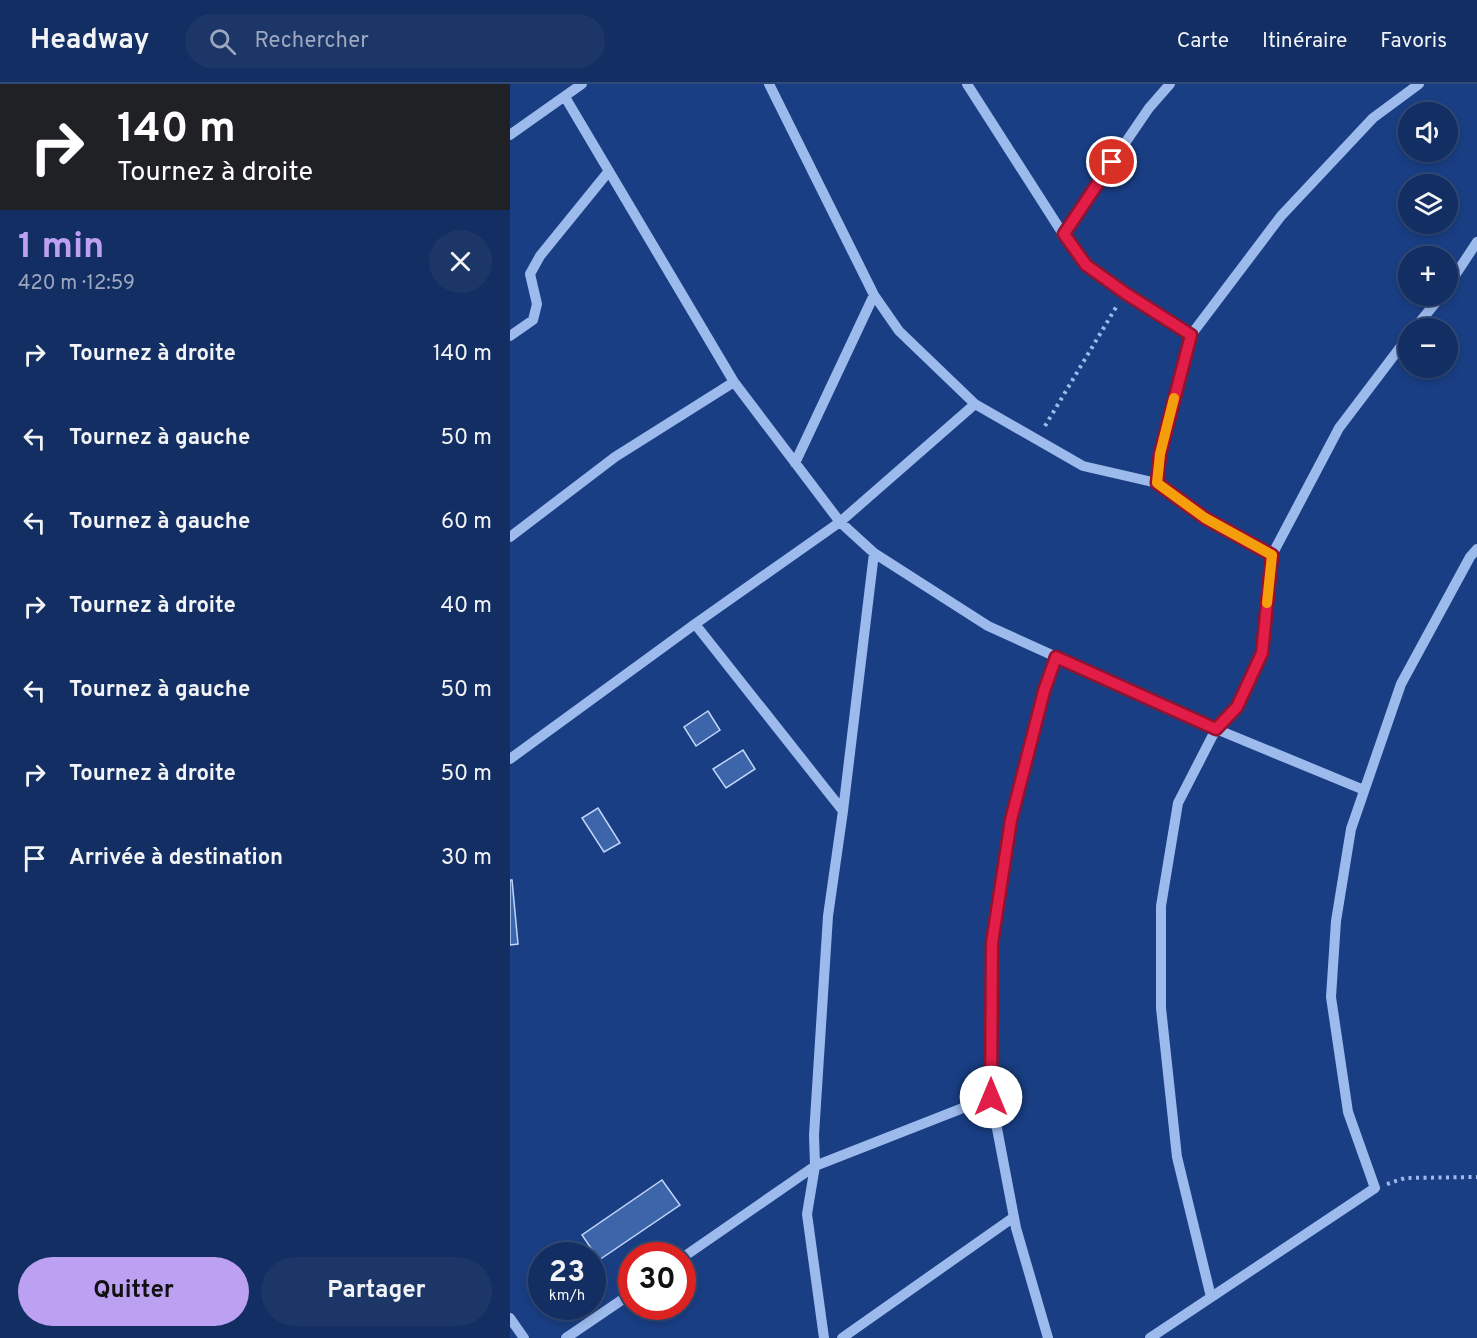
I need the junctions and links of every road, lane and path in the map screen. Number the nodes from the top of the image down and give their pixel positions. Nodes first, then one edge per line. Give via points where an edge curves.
1 (582, 84) edge
2 (770, 84) edge
3 (967, 84) edge
4 (1170, 84) edge
5 (1419, 84) edge
6 (565, 97) junction
7 (510, 135) edge
8 (609, 171) junction
9 (1064, 234) junction
10 (1477, 242) edge
11 (1458, 271) edge
12 (1125, 293) junction
13 (874, 295) junction
14 (1433, 306) edge
15 (1423, 318) edge
16 (1191, 335) junction
17 (510, 336) edge
18 (1398, 350) edge
19 (734, 382) junction
20 (975, 404) junction
21 (1037, 439) junction
22 (795, 463) junction
23 (1157, 483) junction
24 (840, 522) junction
25 (510, 537) edge
26 (1477, 549) edge
27 (874, 553) junction
28 (1272, 555) junction
29 (695, 624) junction
30 (1056, 657) junction
31 (1216, 729) junction
32 (510, 759) edge
33 (1364, 790) junction
34 (843, 811) junction
35 (991, 1097) junction
36 (815, 1166) junction
37 (1477, 1177) edge
38 (1375, 1188) junction
39 (1014, 1217) junction
40 (696, 1248) edge
41 (1211, 1297) junction
42 (618, 1303) edge
43 (510, 1318) edge
44 (524, 1338) edge
45 (566, 1338) edge
46 (824, 1338) edge
47 (842, 1338) edge
48 (1048, 1338) edge
49 (1150, 1338) edge

1 - 6 street
2 - 13 street
3 - 9 street
4 - 9 street via 1149,108
5 - 16 street via 1374,118 1281,216
6 - 7 street
6 - 8 street
8 - 17 street via 540,256 530,274 537,304 533,320
8 - 19 street
9 - 12 street via 1086,265
10 - 11 street
12 - 16 street
12 - 21 path
13 - 20 street via 899,331
13 - 22 street
14 - 15 street
16 - 23 street via 1160,454
18 - 28 street via 1339,428
19 - 22 street
19 - 25 street via 615,457
20 - 21 street
20 - 24 street
21 - 23 street via 1083,466
22 - 24 street
23 - 28 street via 1205,518
24 - 27 street
24 - 29 street
26 - 33 street via 1401,684
27 - 30 street via 988,626
27 - 34 street
28 - 31 street via 1262,653 1237,707
29 - 32 street
29 - 34 street
30 - 31 street
30 - 35 street via 1011,820 992,943
31 - 33 street
31 - 41 street via 1178,803 1161,906 1161,1008 1177,1157
33 - 38 street via 1351,829 1338,909 1331,997 1348,1112
34 - 36 street via 828,916
35 - 36 street
35 - 39 street
36 - 40 street
36 - 46 street via 807,1214
37 - 38 path via 1405,1178
38 - 41 street
39 - 47 street
39 - 48 street
41 - 49 street
42 - 45 street
43 - 44 street

